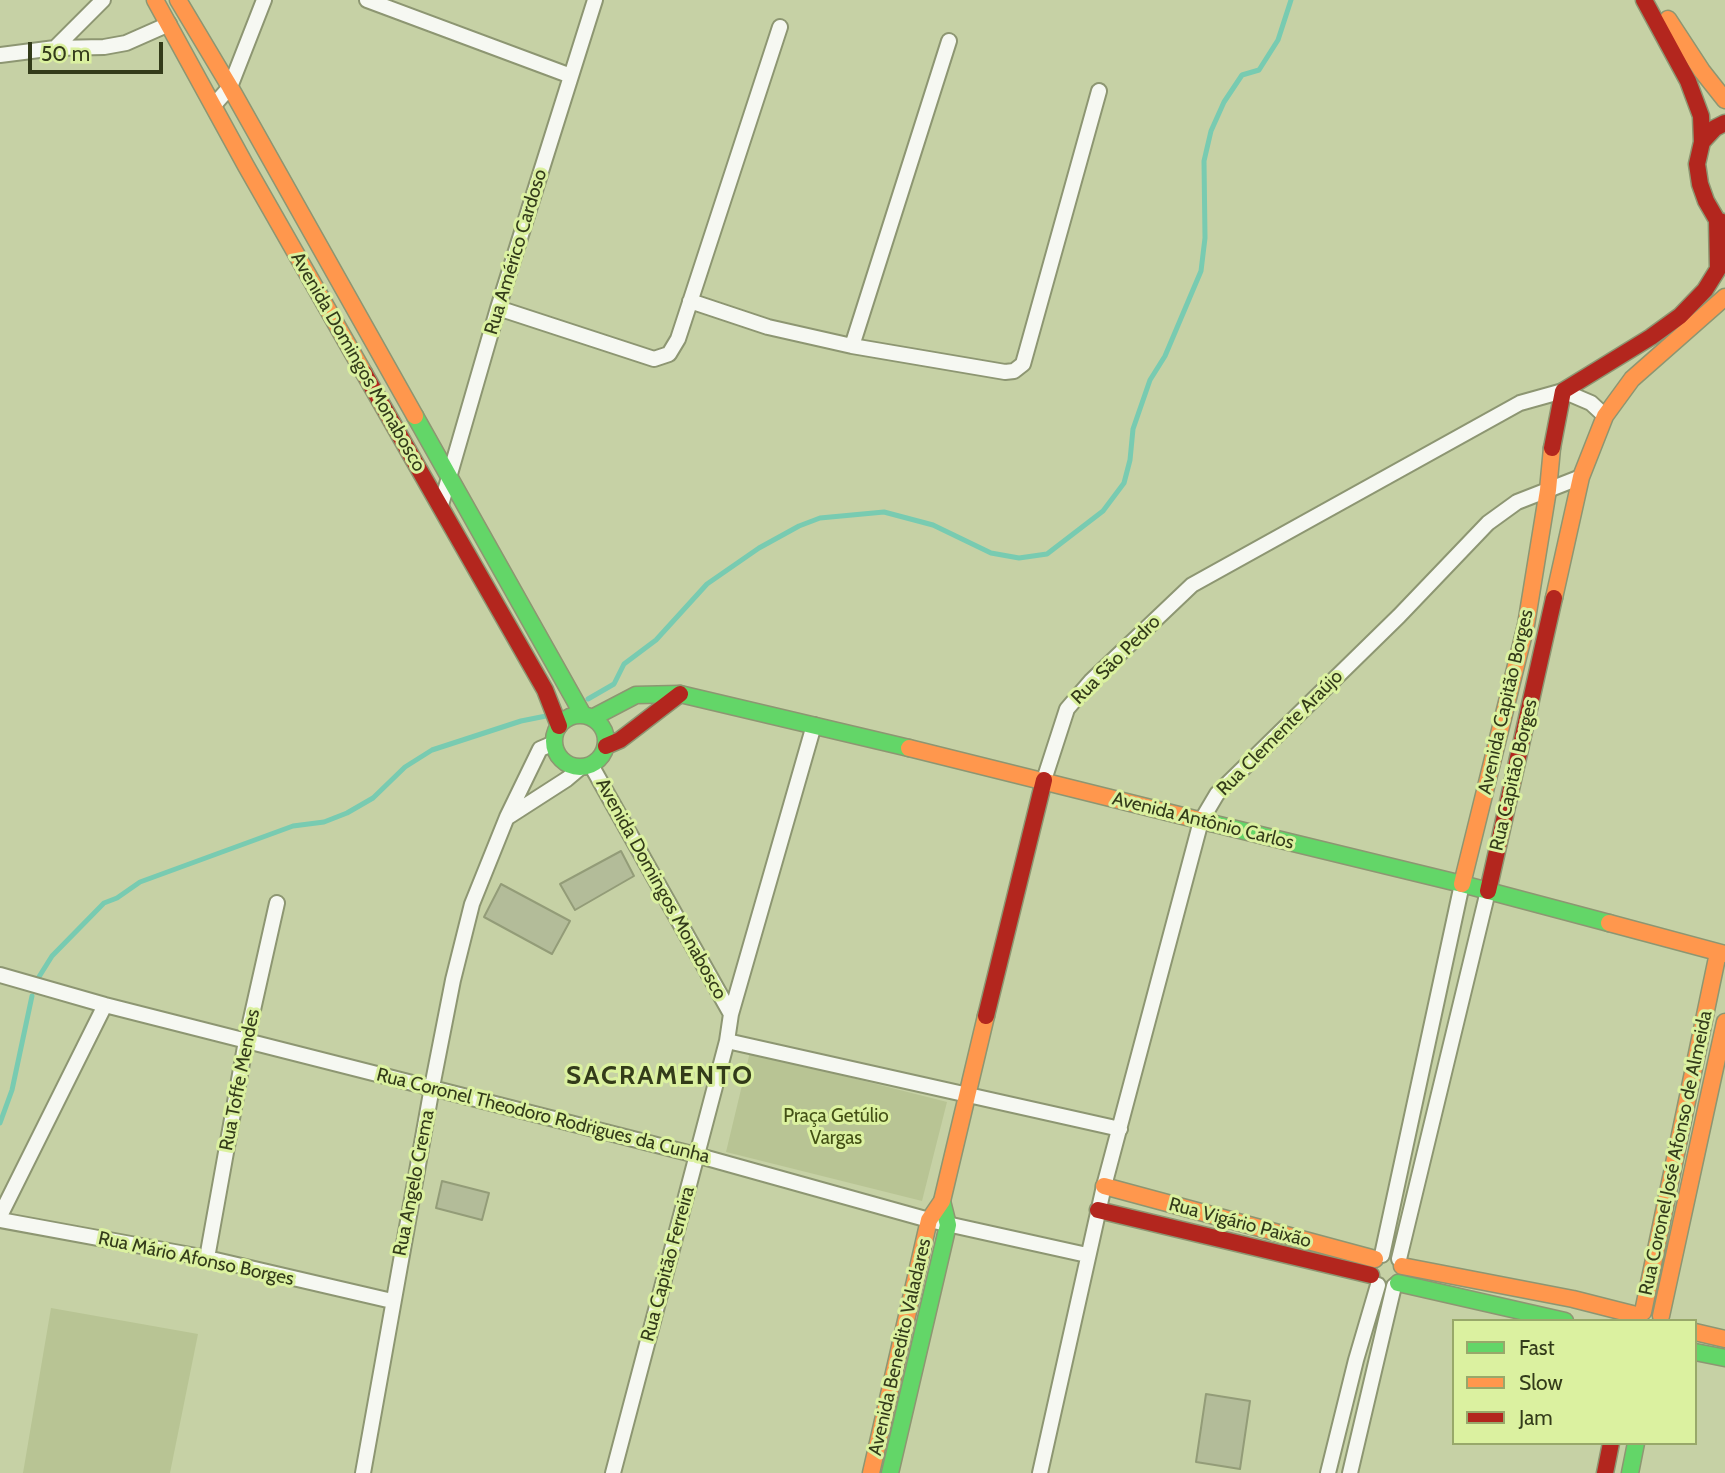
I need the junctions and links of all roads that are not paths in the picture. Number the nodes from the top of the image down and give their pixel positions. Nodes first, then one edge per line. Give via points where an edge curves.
1 (103, 0) edge
2 (155, 0) edge
3 (178, 0) edge
4 (264, 0) edge
5 (368, 0) edge
6 (595, 0) edge
7 (1644, 0) edge
8 (1657, 0) edge
9 (169, 24) junction
10 (780, 27) dead end
11 (948, 41) dead end
12 (55, 48) junction
13 (0, 55) edge
14 (571, 76) junction
15 (230, 87) junction
16 (1099, 91) dead end
17 (1725, 100) edge
18 (214, 105) junction
19 (1725, 123) edge
20 (1703, 142) junction
21 (1721, 221) edge
22 (1725, 297) edge
23 (690, 301) junction
24 (498, 308) junction
25 (852, 346) junction
26 (1563, 391) junction
27 (1605, 416) junction
28 (449, 477) junction
29 (1581, 477) junction
30 (1548, 490) junction
31 (441, 506) junction
32 (680, 694) junction
33 (588, 717) junction
34 (814, 725) junction
35 (559, 726) junction
36 (554, 743) junction
37 (606, 746) junction
38 (585, 766) junction
39 (1044, 780) junction
40 (507, 817) junction
41 (1201, 821) junction
42 (1462, 884) junction
43 (1488, 891) junction
44 (277, 903) dead end
45 (1721, 954) edge
46 (0, 975) edge
47 (105, 1005) junction
48 (732, 1014) junction
49 (1725, 1022) edge
50 (246, 1041) junction
51 (727, 1041) junction
52 (432, 1087) junction
53 (966, 1095) junction
54 (1685, 1108) junction
55 (1704, 1114) junction
56 (1120, 1129) junction
57 (696, 1155) junction
58 (1104, 1186) junction
59 (942, 1201) junction
60 (1098, 1210) junction
61 (0, 1218) edge
62 (929, 1220) junction
63 (948, 1225) junction
64 (1087, 1255) junction
65 (207, 1258) junction
66 (1401, 1263) junction
67 (1383, 1274) junction
68 (392, 1301) junction
69 (1637, 1316) edge
70 (1663, 1318) edge
71 (1558, 1319) edge
72 (1697, 1332) edge
73 (1725, 1339) edge
74 (1697, 1352) edge
75 (1725, 1358) edge
76 (1611, 1445) edge
77 (1636, 1445) edge
78 (363, 1473) edge
79 (613, 1473) edge
80 (871, 1473) edge
81 (890, 1473) edge
82 (1040, 1473) edge
83 (1328, 1473) edge
84 (1350, 1473) edge
85 (1605, 1473) edge
86 (1630, 1473) edge

1 - 12 street
2 - 9 street, Avenida Domingos Monabosco
3 - 15 street
4 - 15 street
5 - 14 street
6 - 14 street, Rua Américo Cardoso
7 - 20 street via 1688,81
8 - 17 street
9 - 12 street via 126,43
9 - 18 street, Avenida Domingos Monabosco
10 - 23 street
11 - 25 street
12 - 13 street
14 - 24 street, Rua Américo Cardoso
15 - 18 street
15 - 28 street
16 - 25 street via 1023,364 1004,372
18 - 31 street, Avenida Domingos Monabosco
19 - 20 street
20 - 21 street via 1697,164 1700,184
21 - 26 street via 1718,269 1705,290 1651,337
22 - 27 street, Rua Capitão Borges via 1632,379
23 - 24 street via 674,348 654,359
23 - 25 street via 768,327
24 - 28 street, Rua Américo Cardoso
26 - 27 street via 1591,403
26 - 30 street, Avenida Capitão Borges via 1550,451
26 - 39 street, Rua São Pedro via 1520,403 1192,586 1091,681 1068,709
27 - 29 street, Rua Capitão Borges
28 - 31 street, Rua Américo Cardoso
28 - 33 street
29 - 30 street, Rua Clemente Araújo
29 - 43 street, Rua Capitão Borges
30 - 41 street, Rua Clemente Araújo via 1517,502 1488,523 1217,794
30 - 42 street, Avenida Capitão Borges via 1526,625
31 - 35 street, Avenida Domingos Monabosco via 545,690
32 - 33 street, Avenida Antônio Carlos via 636,695
32 - 34 street, Avenida Antônio Carlos
32 - 37 street
33 - 35 street via 569,717
33 - 37 street via 603,730
34 - 39 street, Avenida Antônio Carlos
34 - 48 street, Rua Capitão Ferreira
35 - 36 street
36 - 38 street via 565,763
36 - 40 street, Rua Angelo Crema via 540,749
37 - 38 street via 598,761
38 - 40 street
38 - 48 street, Avenida Domingos Monabosco
39 - 41 street, Avenida Antônio Carlos
39 - 53 street, Rua São Pedro
40 - 52 street, Rua Angelo Crema via 472,904
41 - 42 street, Avenida Antônio Carlos
41 - 56 street, Rua Clemente Araújo
42 - 43 street, Avenida Antônio Carlos
42 - 67 street, Avenida Capitão Borges
43 - 45 street, Avenida Antônio Carlos
43 - 66 street, Rua Capitão Borges
44 - 50 street, Rua Toffe Mendes
45 - 54 street, Rua Coronel José Afonso de Almeida
46 - 47 street, Rua Coronel Theodoro Rodrigues da Cunha
47 - 50 street, Rua Coronel Theodoro Rodrigues da Cunha
47 - 61 street
48 - 51 street, Rua Capitão Ferreira
49 - 55 street, Rua Coronel José Afonso de Almeida
50 - 52 street, Rua Coronel Theodoro Rodrigues da Cunha
50 - 65 street, Rua Toffe Mendes
51 - 53 street
51 - 57 street, Rua Capitão Ferreira
52 - 57 street, Rua Coronel Theodoro Rodrigues da Cunha
52 - 68 street, Rua Angelo Crema
53 - 56 street
53 - 59 street, Rua São Pedro
54 - 55 street
54 - 69 street, Rua Coronel José Afonso de Almeida
55 - 70 street, Rua Coronel José Afonso de Almeida
56 - 58 street, Rua Clemente Araújo
57 - 62 street, Rua Coronel Theodoro Rodrigues da Cunha
57 - 79 street, Rua Capitão Ferreira
58 - 60 street, Rua Clemente Araújo
58 - 67 street, Rua Vigário Paixão
59 - 62 street, Rua São Pedro
59 - 63 street, Rua São Pedro
60 - 64 street, Rua Clemente Araújo
60 - 67 street, Rua Vigário Paixão
61 - 65 street, Rua Mário Afonso Borges
62 - 63 street, Rua Coronel Theodoro Rodrigues da Cunha
62 - 80 street, Avenida Benedito Valadares
63 - 64 street, Rua Coronel Theodoro Rodrigues da Cunha
63 - 81 street, Avenida Benedito Valadares
64 - 82 street, Rua Clemente Araújo
65 - 68 street, Rua Mário Afonso Borges
66 - 67 street via 1403,1275
66 - 67 street via 1391,1255
66 - 69 street
67 - 71 street, Rua Vigário Paixão
67 - 83 street, Avenida Capitão Borges
67 - 84 street, Avenida Capitão Borges
68 - 78 street, Rua Angelo Crema
69 - 70 street via 1656,1312
72 - 73 street
74 - 75 street
76 - 85 street
77 - 86 street

